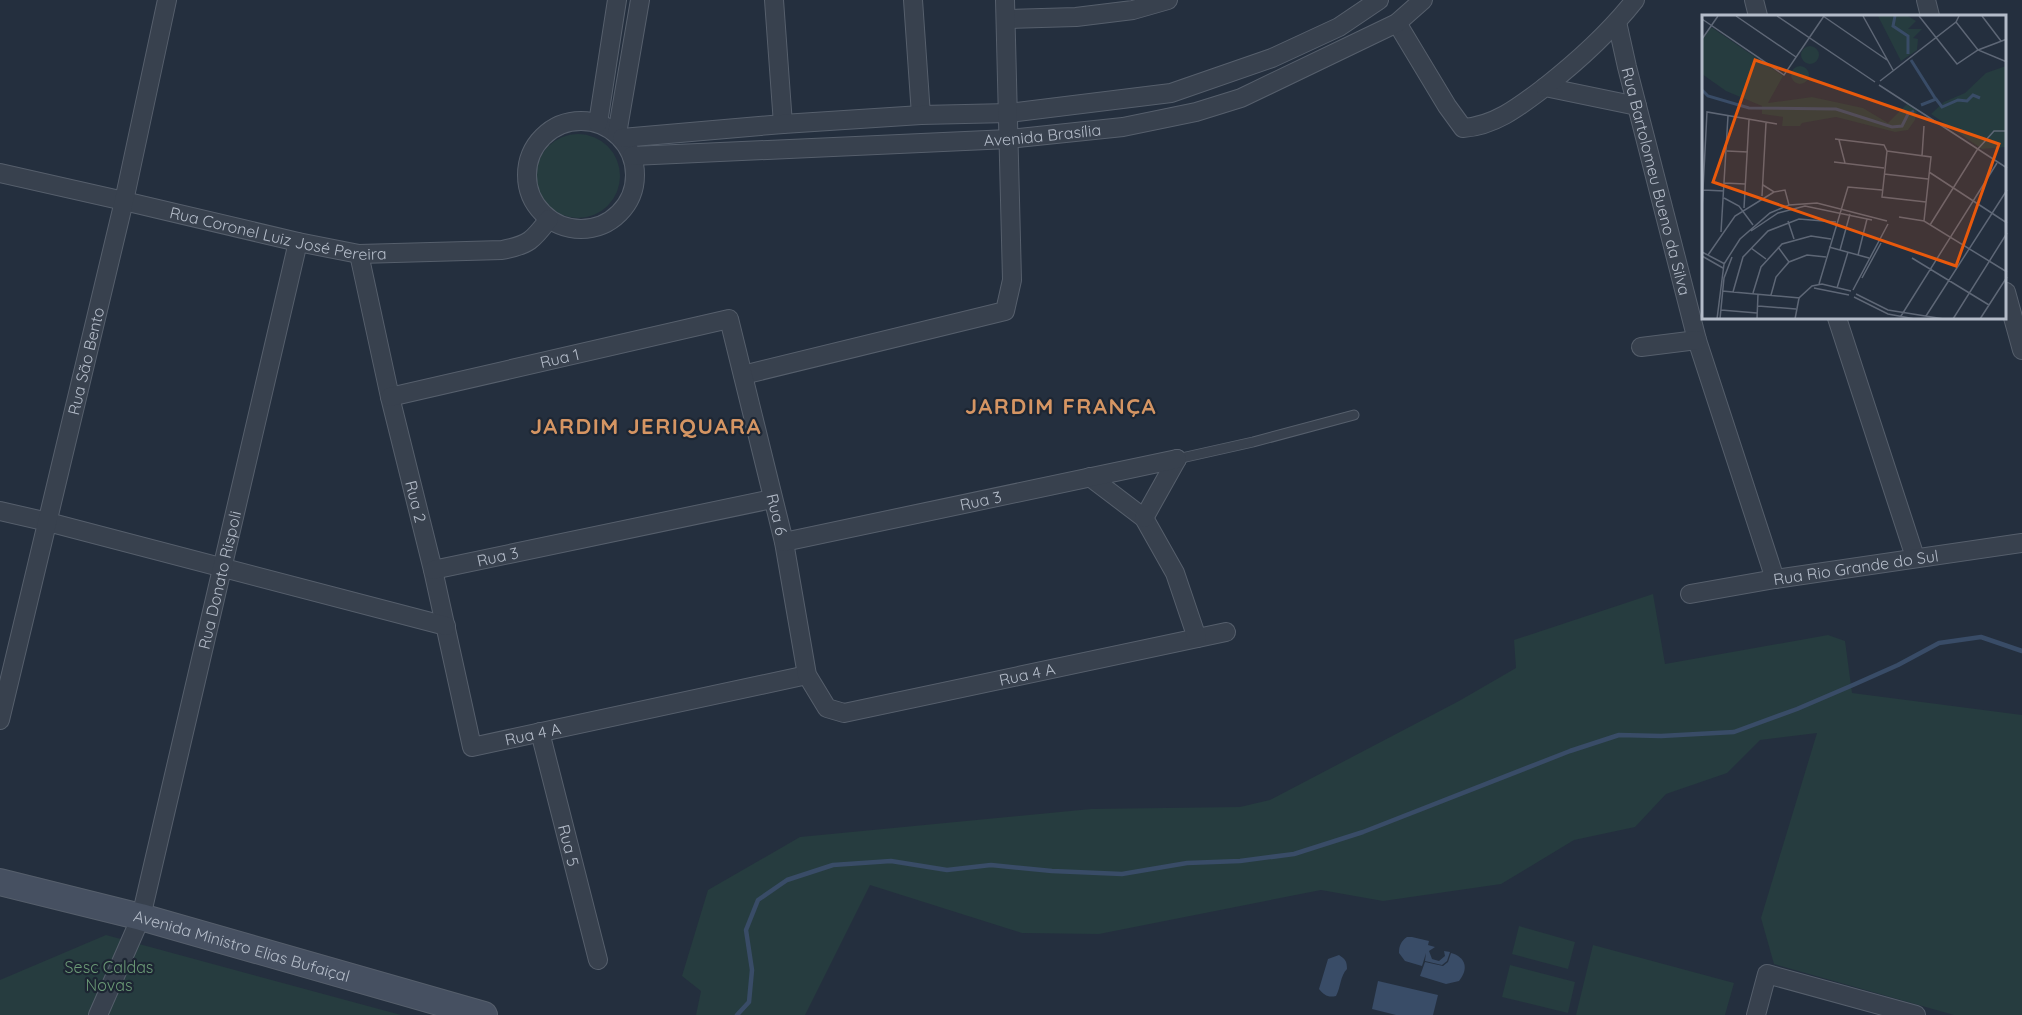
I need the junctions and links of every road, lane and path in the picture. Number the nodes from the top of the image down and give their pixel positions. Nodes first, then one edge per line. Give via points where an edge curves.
1 (167, 0) edge
2 (617, 0) edge
3 (640, 0) edge
4 (774, 0) edge
5 (913, 0) edge
6 (1005, 0) edge
7 (1168, 0) edge
8 (1379, 0) edge
9 (1423, 0) edge
10 (1635, 0) edge
11 (1754, 0) edge
12 (1926, 0) edge
13 (1758, 15) edge
14 (1930, 15) edge
15 (1006, 19) junction
16 (1397, 22) junction
17 (1617, 22) junction
18 (1545, 87) junction
19 (1637, 106) junction
20 (1009, 112) junction
21 (921, 115) junction
22 (598, 123) junction
23 (783, 124) junction
24 (620, 136) junction
25 (1009, 140) junction
26 (632, 156) junction
27 (0, 173) edge
28 (124, 201) junction
29 (549, 219) junction
30 (298, 242) junction
31 (360, 254) junction
32 (2007, 296) edge
33 (1696, 299) edge
34 (729, 319) joint
35 (1839, 320) edge
36 (1697, 340) junction
37 (1641, 347) dead end
38 (2022, 350) edge
39 (743, 375) junction
40 (390, 398) junction
41 (1354, 415) dead end
42 (1177, 459) junction
43 (1090, 477) junction
44 (772, 499) junction
45 (0, 511) edge
46 (1144, 518) junction
47 (48, 522) junction
48 (784, 542) junction
49 (2022, 543) edge
50 (1915, 557) junction
51 (223, 568) junction
52 (433, 570) junction
53 (1775, 579) junction
54 (1690, 594) dead end
55 (446, 626) junction
56 (1226, 632) dead end
57 (1197, 638) junction
58 (807, 675) junction
59 (827, 708) joint
60 (0, 720) edge
61 (540, 732) junction
62 (472, 747) joint
63 (0, 882) edge
64 (141, 916) junction
65 (598, 960) dead end
66 (98, 1015) edge
67 (484, 1015) edge
68 (1756, 1015) edge
69 (1916, 1015) edge

1 - 28 street, Rua São Bento
2 - 22 street
3 - 24 street
4 - 23 street
5 - 21 street
6 - 15 street
7 - 15 street via 1133,10 1076,17
8 - 20 street, Avenida Brasília via 1339,27 1272,58 1171,93
9 - 16 street, Avenida Brasília
10 - 17 street
11 - 13 street
12 - 14 street
15 - 20 street
16 - 18 street via 1462,128 1477,127 1509,114
16 - 25 street, Avenida Brasília via 1241,98 1196,112 1123,127
17 - 18 street
17 - 19 street, Rua Bartolomeu Bueno da Silva
18 - 19 street
19 - 33 street, Rua Bartolomeu Bueno da Silva
20 - 21 street, Avenida Brasília
20 - 25 street
21 - 23 street, Avenida Brasília
22 - 24 street
22 - 29 street via 564,123 549,131 529,158 529,192
23 - 24 street, Avenida Brasília
24 - 26 street
25 - 26 street, Avenida Brasília
25 - 39 street via 1012,280 1005,311
26 - 29 street via 636,173 633,190 626,206 614,218 581,229
27 - 28 street, Rua Coronel Luiz José Pereira
28 - 30 street, Rua Coronel Luiz José Pereira
28 - 47 street, Rua São Bento
29 - 31 street, Rua Coronel Luiz José Pereira via 534,239 519,247
30 - 31 street, Rua Coronel Luiz José Pereira
30 - 51 street, Rua Donato Rispoli
31 - 40 street, Rua 2
32 - 38 street
33 - 36 street, Rua Bartolomeu Bueno da Silva
34 - 39 street, Rua 6
34 - 40 street, Rua 1
35 - 50 street
36 - 37 street
36 - 53 street, Rua Bartolomeu Bueno da Silva
39 - 44 street, Rua 6
40 - 52 street, Rua 2
41 - 42 lane
42 - 43 street, Rua 3
42 - 46 street
43 - 46 street
43 - 48 street, Rua 3
44 - 48 street, Rua 6
44 - 52 street, Rua 3
45 - 47 street
46 - 57 street via 1175,573
47 - 51 street
47 - 60 street, Rua São Bento
48 - 58 street, Rua 6
49 - 50 street, Rua Rio Grande do Sul
50 - 53 street, Rua Rio Grande do Sul
51 - 55 street
51 - 64 street, Rua Donato Rispoli
52 - 55 street, Rua 2
53 - 54 street, Rua Rio Grande do Sul
55 - 62 street, Rua 2
56 - 57 street, Rua 4 A
57 - 59 street, Rua 4 A via 844,713
58 - 59 street, Rua 6
58 - 61 street, Rua 4 A
61 - 62 street, Rua 4 A
61 - 65 street, Rua 5
63 - 64 main road, Avenida Ministro Elias Bufaiçal
64 - 66 street, Rua Donato Rispoli
64 - 67 main road, Avenida Ministro Elias Bufaiçal
68 - 69 street via 1767,974

